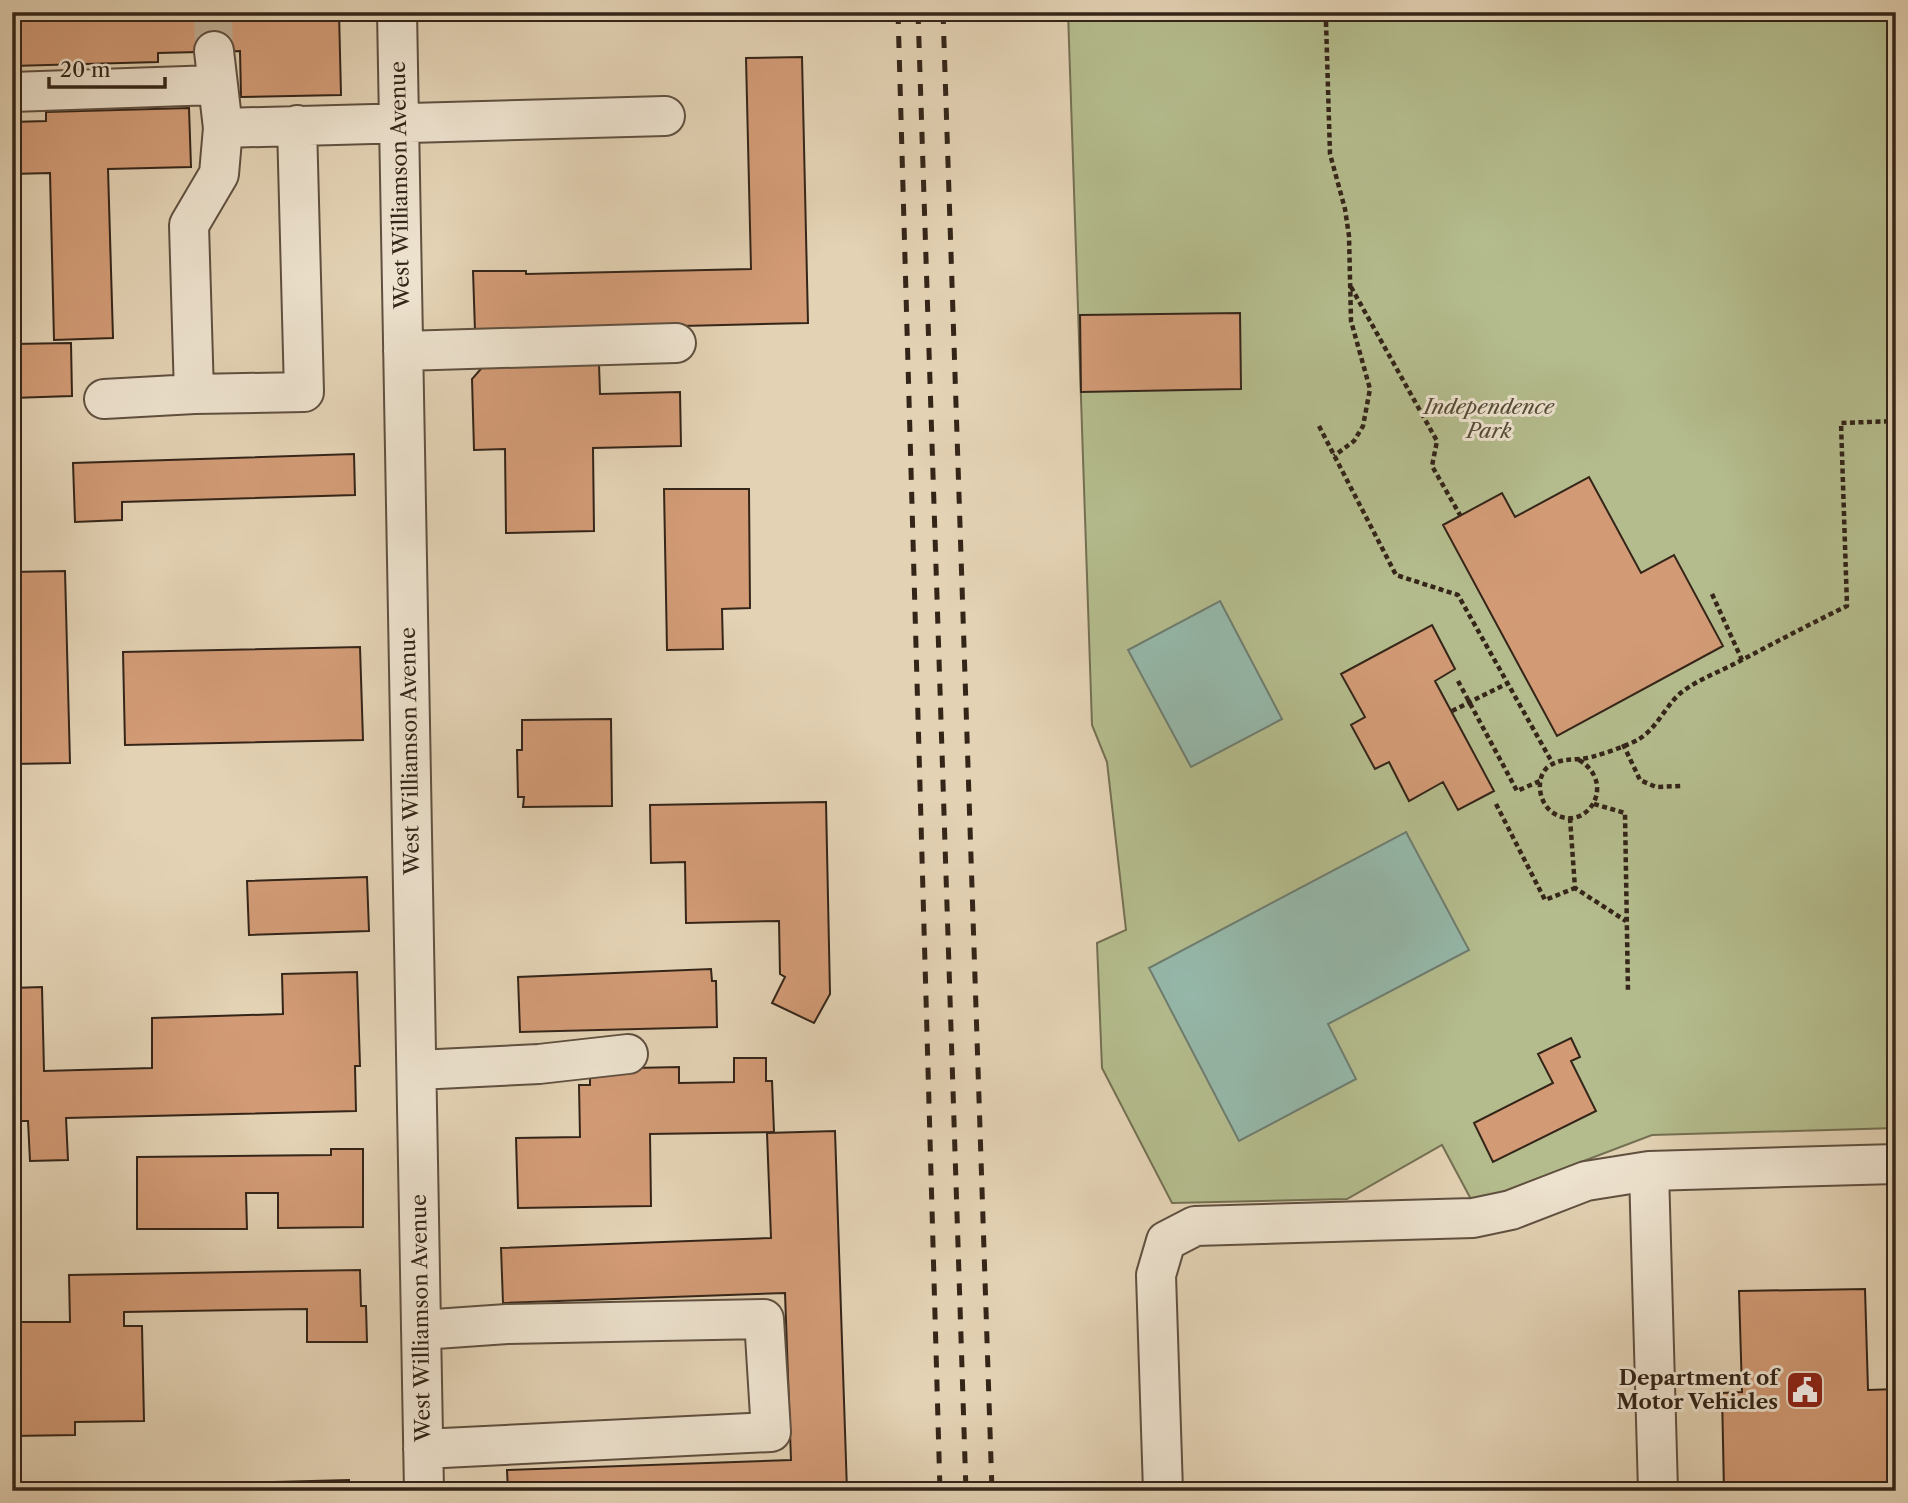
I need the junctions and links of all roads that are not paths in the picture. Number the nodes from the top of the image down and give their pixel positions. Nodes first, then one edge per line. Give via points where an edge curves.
1 (397, 12) edge
2 (12, 92) edge
3 (665, 116) dead end
4 (399, 122) junction
5 (297, 125) junction
6 (223, 128) junction
7 (676, 343) dead end
8 (403, 351) junction
9 (194, 394) junction
10 (104, 399) dead end
11 (628, 1054) dead end
12 (416, 1070) junction
13 (1896, 1164) edge
14 (1649, 1171) junction
15 (421, 1330) junction
16 (423, 1449) junction
17 (424, 1491) edge
18 (1164, 1491) edge
19 (1658, 1491) edge

1 - 4 street, West Williamson Avenue
2 - 6 street via 214,68
3 - 4 street
4 - 5 street
4 - 8 street, West Williamson Avenue
5 - 6 street
5 - 9 street via 304,391
6 - 9 street via 219,174 189,225
7 - 8 street
8 - 12 street, West Williamson Avenue
9 - 10 street
11 - 12 street
12 - 15 street, West Williamson Avenue
13 - 14 street
14 - 18 street via 1586,1181 1511,1210 1473,1218 1195,1226 1166,1241 1156,1275
14 - 19 street
15 - 16 street, West Williamson Avenue
15 - 16 street via 764,1319 771,1432
16 - 17 street, West Williamson Avenue

